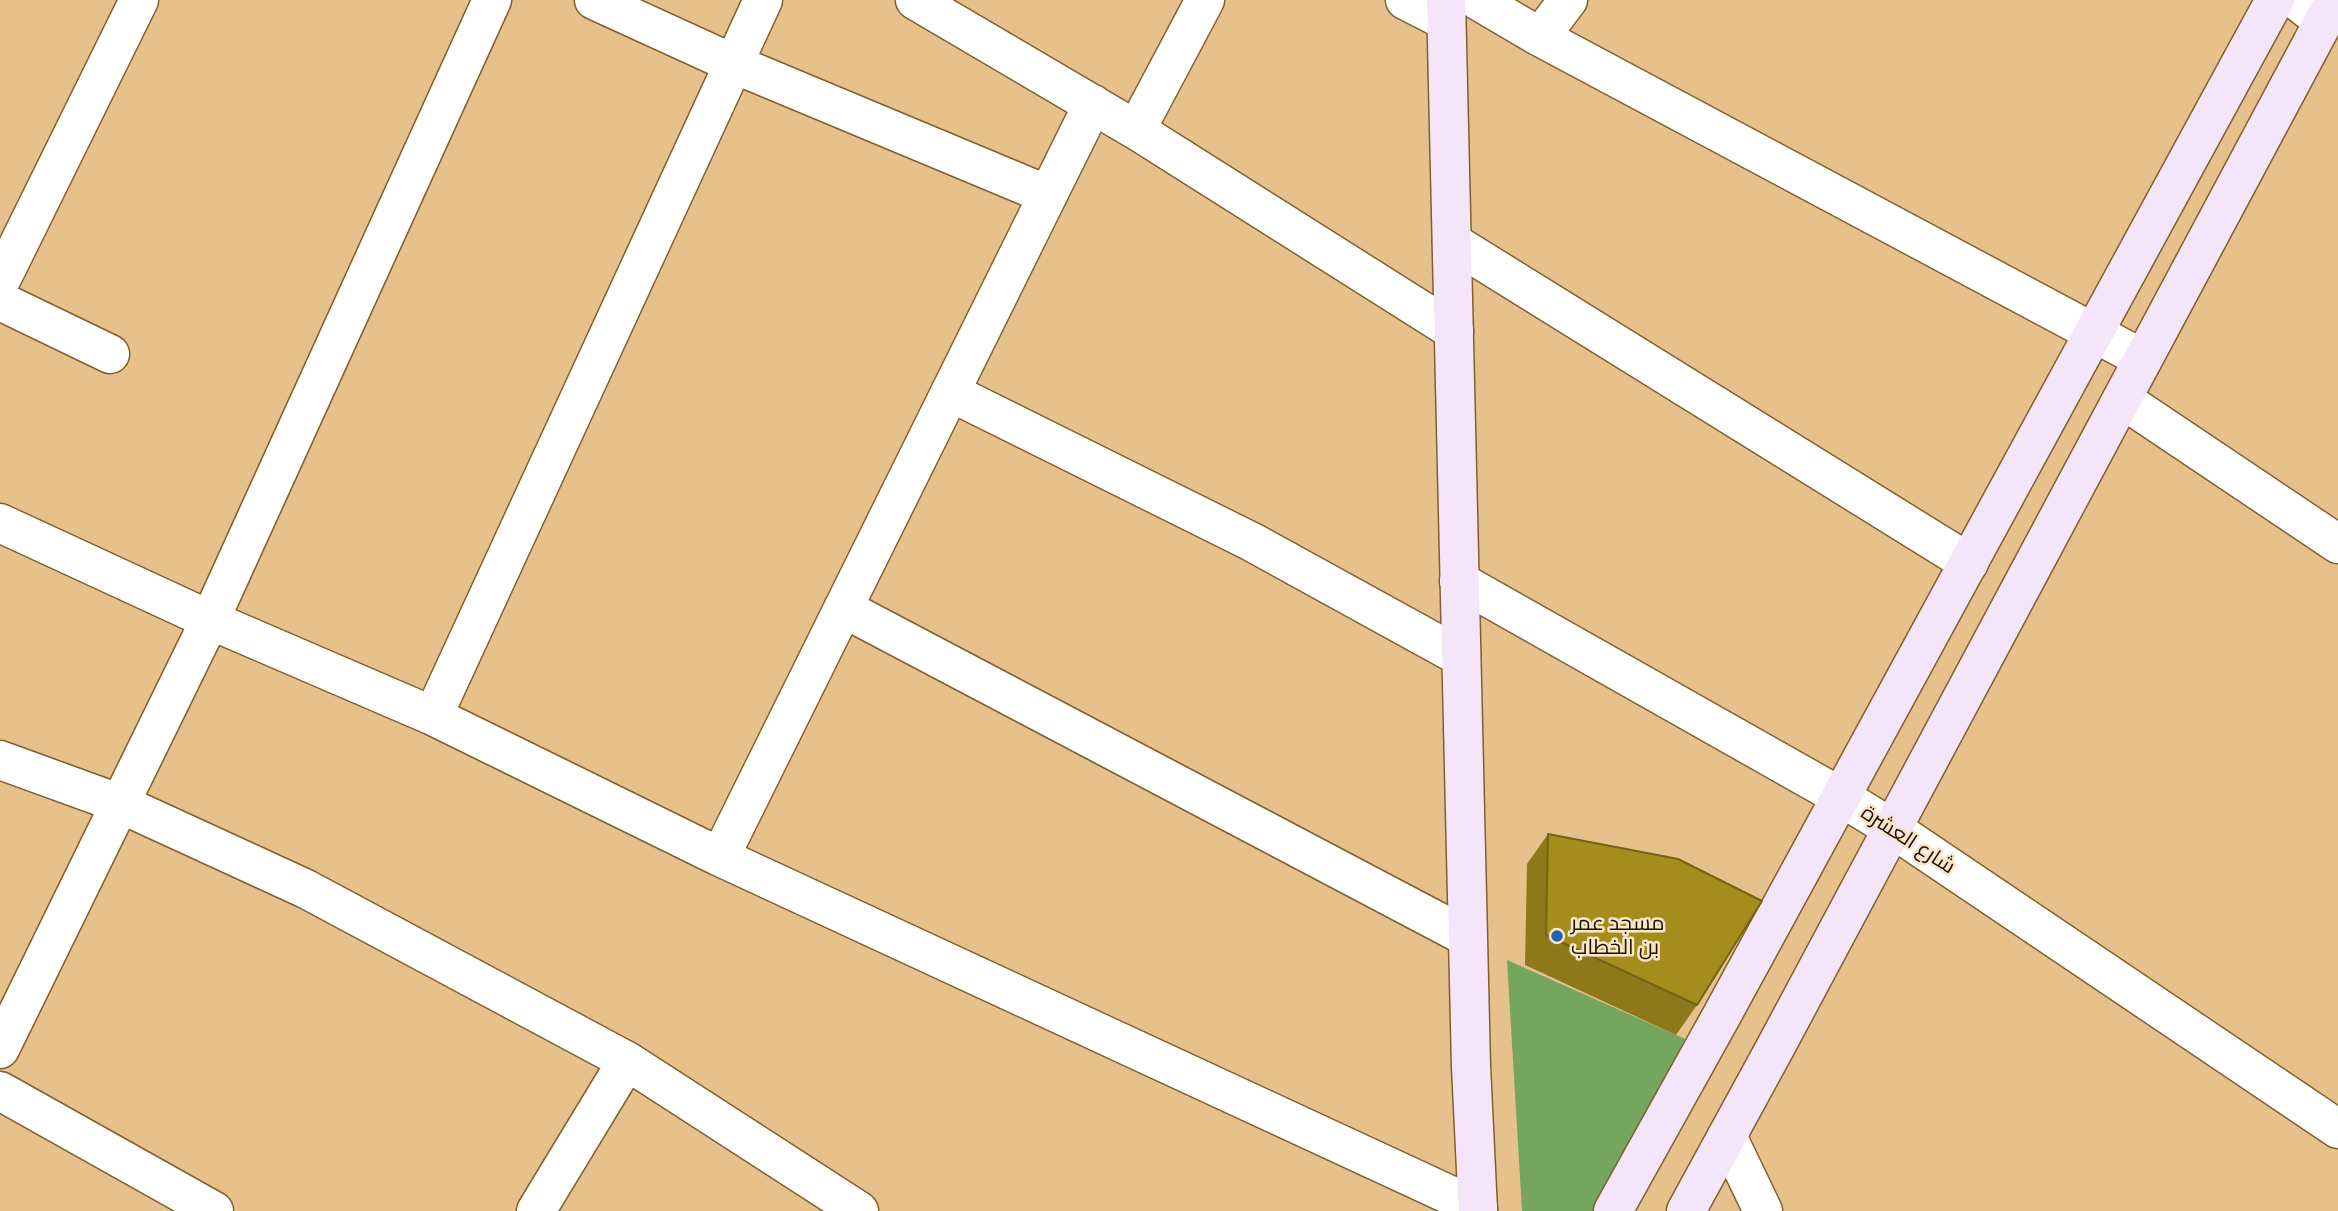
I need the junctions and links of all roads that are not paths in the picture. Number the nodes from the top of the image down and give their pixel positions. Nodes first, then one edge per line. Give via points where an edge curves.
1 (139, 0) edge
2 (492, 0) edge
3 (594, 0) edge
4 (762, 0) edge
5 (915, 0) edge
6 (1205, 0) edge
7 (1405, 0) edge
8 (1568, 0) edge
9 (2275, 0) edge
10 (1456, 7) edge
11 (2318, 7) edge
12 (1541, 37) junction
13 (734, 64) junction
14 (1093, 104) junction
15 (1136, 130) junction
16 (1048, 195) junction
17 (1452, 242) junction
18 (0, 282) edge
19 (0, 301) edge
20 (1454, 331) junction
21 (2093, 334) junction
22 (110, 354) dead end
23 (2143, 359) junction
24 (950, 392) junction
25 (2122, 399) junction
26 (0, 523) edge
27 (2338, 544) edge
28 (1969, 563) junction
29 (1459, 581) junction
30 (843, 608) junction
31 (210, 620) junction
32 (1461, 657) junction
33 (433, 716) junction
34 (0, 760) edge
35 (1841, 797) junction
36 (121, 804) junction
37 (1893, 829) junction
38 (720, 857) junction
39 (1467, 937) junction
40 (0, 1049) edge
41 (627, 1061) junction
42 (0, 1091) edge
43 (2338, 1129) edge
44 (1727, 1136) junction
45 (1478, 1209) edge
46 (214, 1211) edge
47 (536, 1211) edge
48 (859, 1211) edge
49 (1613, 1211) edge
50 (1686, 1211) edge
51 (1763, 1211) edge

1 - 18 street
2 - 31 street
3 - 13 street
4 - 13 street
5 - 14 street
6 - 15 street
7 - 10 street
8 - 12 street
9 - 21 main road
10 - 12 street
10 - 17 main road
11 - 23 main road
12 - 21 street
13 - 16 street
13 - 33 street
14 - 15 street
14 - 16 street
15 - 20 street
16 - 24 street
17 - 20 main road
17 - 28 street
19 - 22 street
20 - 29 main road
21 - 23 street
21 - 28 main road
23 - 25 main road
24 - 30 street
24 - 32 street via 1252,542
25 - 27 street
25 - 37 main road
26 - 31 street
28 - 35 main road
29 - 32 main road
29 - 35 street, شارع العشرة
30 - 38 street
30 - 39 street
31 - 33 street
31 - 36 street
32 - 39 main road
33 - 38 street
34 - 36 street
35 - 37 street, شارع العشرة
35 - 49 main road
36 - 40 street
36 - 41 street via 306,889
37 - 43 street, شارع العشرة
37 - 44 main road
38 - 45 street
39 - 45 main road
41 - 47 street
41 - 48 street
42 - 46 street
44 - 50 main road
44 - 51 street

